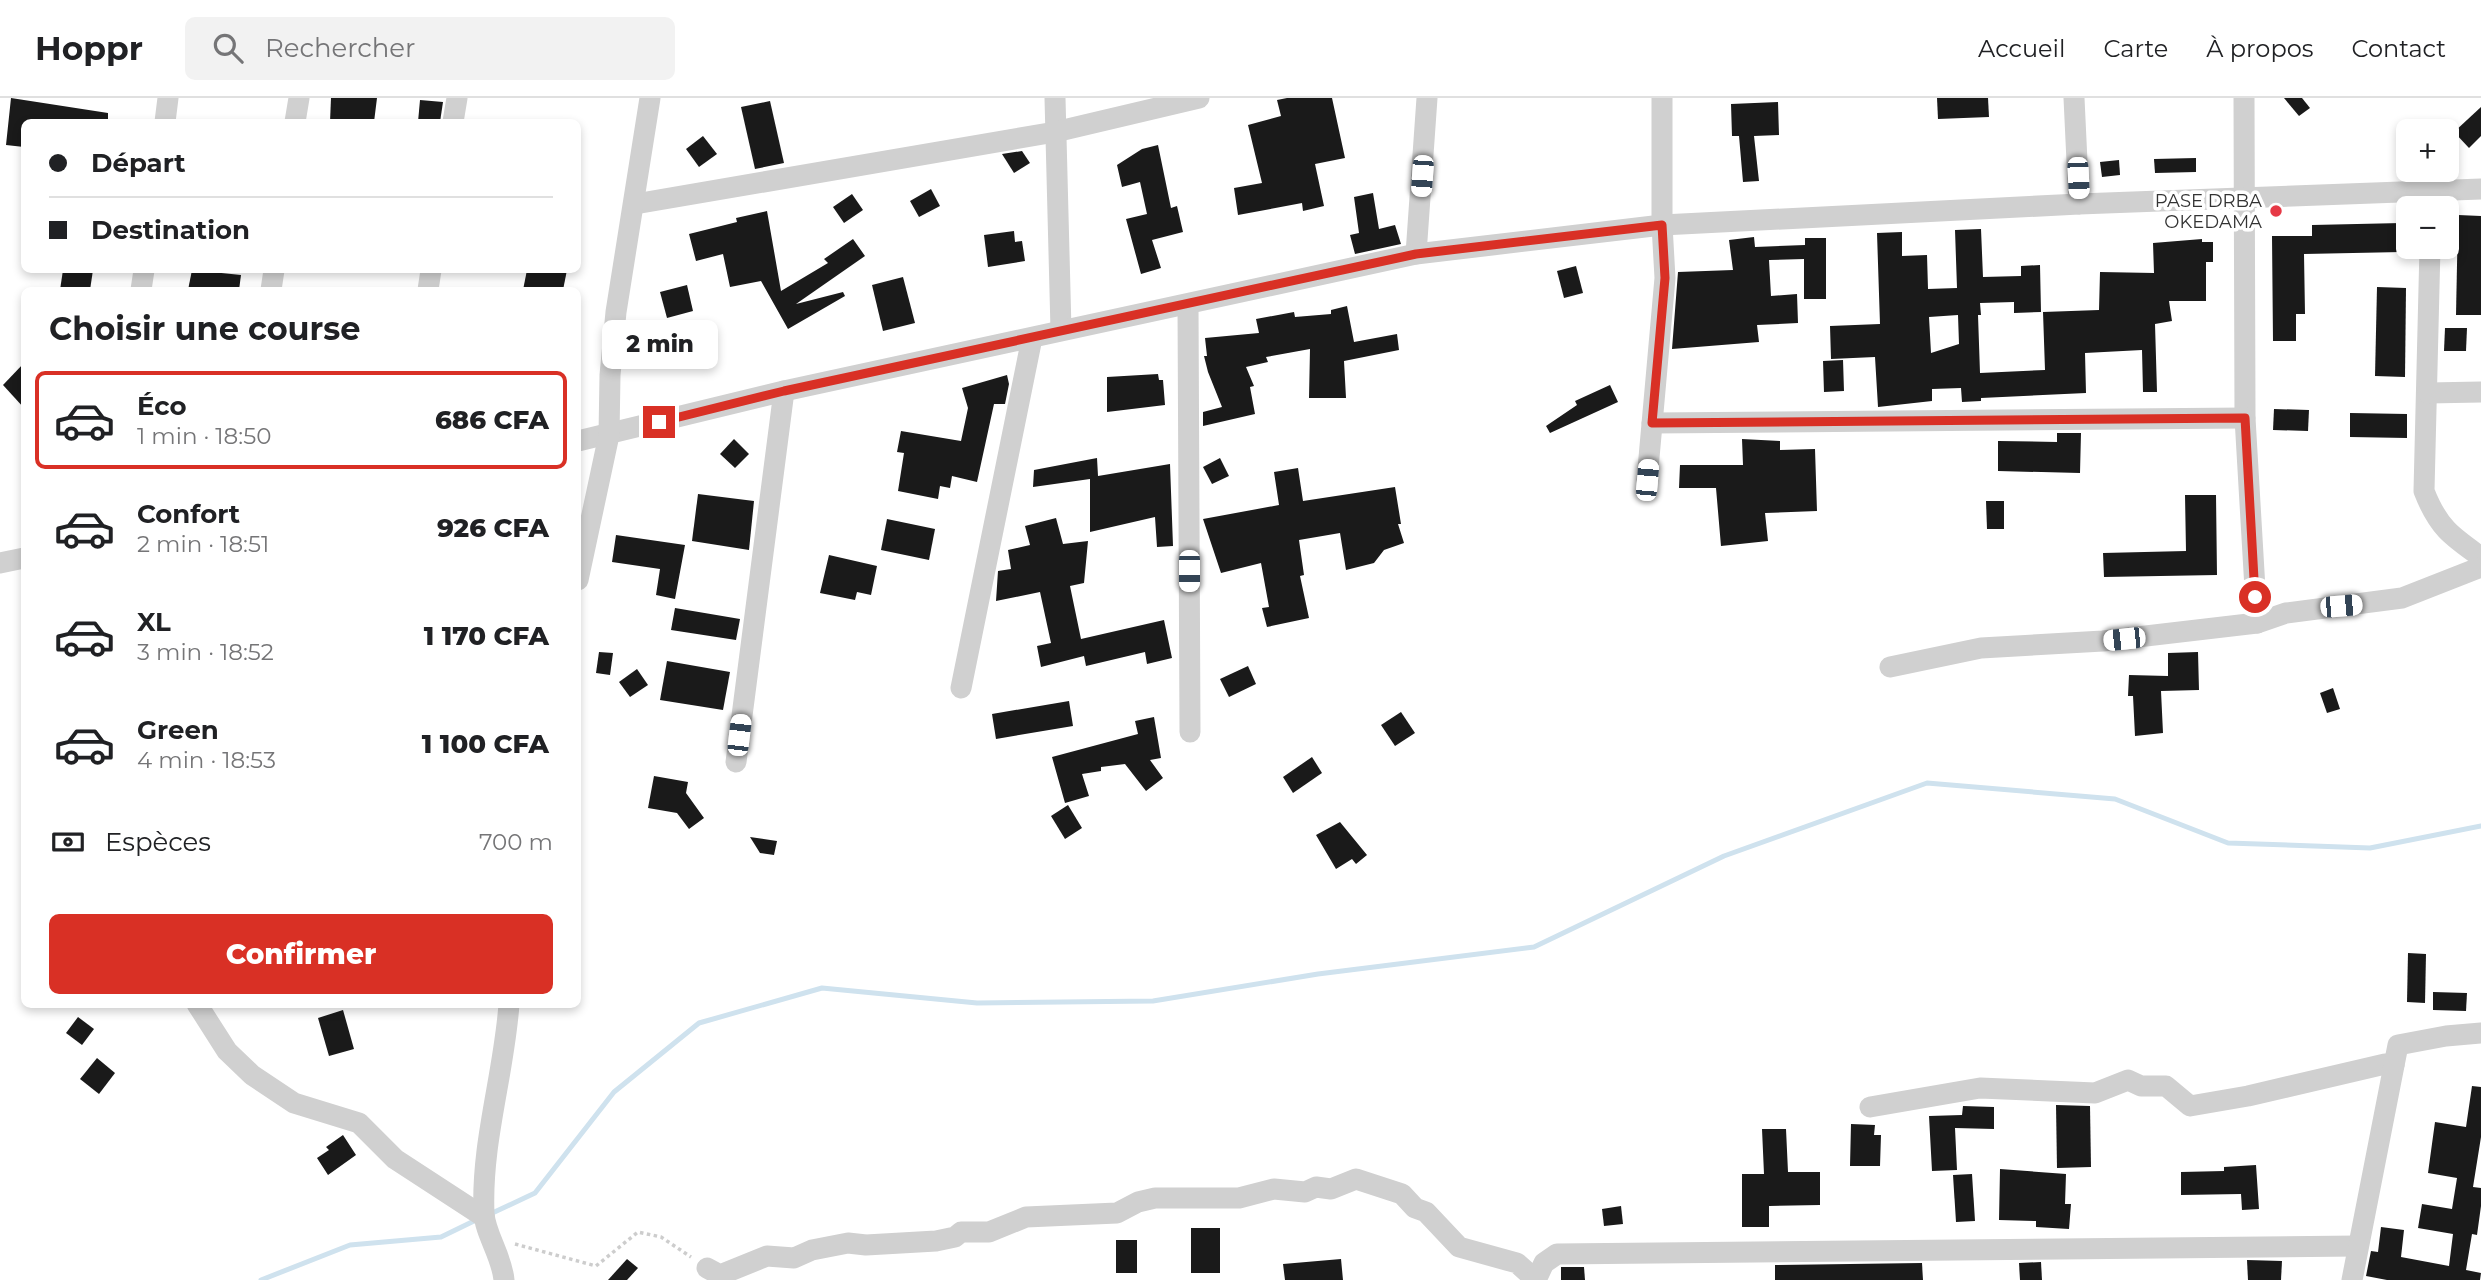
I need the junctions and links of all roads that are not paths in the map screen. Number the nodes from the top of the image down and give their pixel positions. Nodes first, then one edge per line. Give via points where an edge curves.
1 (168, 98) edge
2 (299, 98) edge
3 (457, 98) edge
4 (650, 98) edge
5 (1055, 98) edge
6 (1199, 98) edge
7 (1427, 98) edge
8 (1662, 98) edge
9 (2074, 98) edge
10 (2244, 98) edge
11 (165, 119) edge
12 (296, 119) edge
13 (454, 119) edge
14 (1055, 132) junction
15 (2481, 189) edge
16 (2449, 196) edge
17 (2244, 200) junction
18 (2396, 200) edge
19 (635, 204) junction
20 (2079, 204) junction
21 (1662, 225) junction
22 (1416, 254) junction
23 (2430, 259) edge
24 (1188, 304) junction
25 (1061, 330) junction
26 (1032, 338) junction
27 (784, 391) junction
28 (2481, 392) edge
29 (2428, 393) junction
30 (2245, 418) junction
31 (1652, 423) junction
32 (609, 435) junction
33 (581, 440) edge
34 (1647, 480) dead end
35 (2481, 557) edge
36 (21, 559) edge
37 (0, 564) edge
38 (581, 566) edge
39 (2481, 567) edge
40 (2257, 623) junction
41 (1890, 667) dead end
42 (961, 688) dead end
43 (1190, 732) dead end
44 (736, 762) dead end
45 (200, 1008) edge
46 (508, 1008) edge
47 (2481, 1033) edge
48 (2394, 1065) junction
49 (1870, 1107) dead end
50 (486, 1222) junction
51 (2357, 1245) junction
52 (707, 1268) road end
53 (505, 1280) edge
54 (1536, 1280) edge
55 (2352, 1280) edge

1 - 11 street
2 - 12 street
3 - 13 street
4 - 19 street
5 - 14 street
6 - 14 street
7 - 22 street
8 - 21 street
9 - 20 street
10 - 17 street
14 - 19 street
14 - 25 street
15 - 16 street
17 - 18 street
17 - 20 street
17 - 30 street
19 - 32 street via 616,312
20 - 21 street
21 - 22 street
21 - 31 street via 1665,278
22 - 24 street
23 - 29 street
24 - 25 street
24 - 43 street
25 - 26 street
26 - 27 street
26 - 42 street
27 - 32 street
27 - 44 street
28 - 29 street
29 - 35 street via 2424,491 2434,518
30 - 31 street
30 - 40 street
31 - 34 street
32 - 33 street
32 - 38 street
36 - 37 street
39 - 40 street via 2402,598 2286,613
40 - 41 street via 2103,641 1981,648
45 - 50 street via 227,1051 252,1076 293,1103 359,1123 395,1159
46 - 50 street via 484,1160
47 - 48 street via 2398,1045
48 - 49 street via 2385,1063 2190,1105 2166,1086 2141,1086 2128,1080 2095,1093 1980,1088
48 - 51 street
50 - 53 street
51 - 54 street via 1557,1254 1544,1263
51 - 55 street
52 - 54 street via 720,1275 757,1257 794,1258 848,1242 936,1241 961,1232 989,1233 1026,1217 1117,1213 1155,1198 1239,1198 1274,1189 1305,1192 1316,1186 1331,1189 1356,1179 1402,1194 1459,1247 1517,1263

